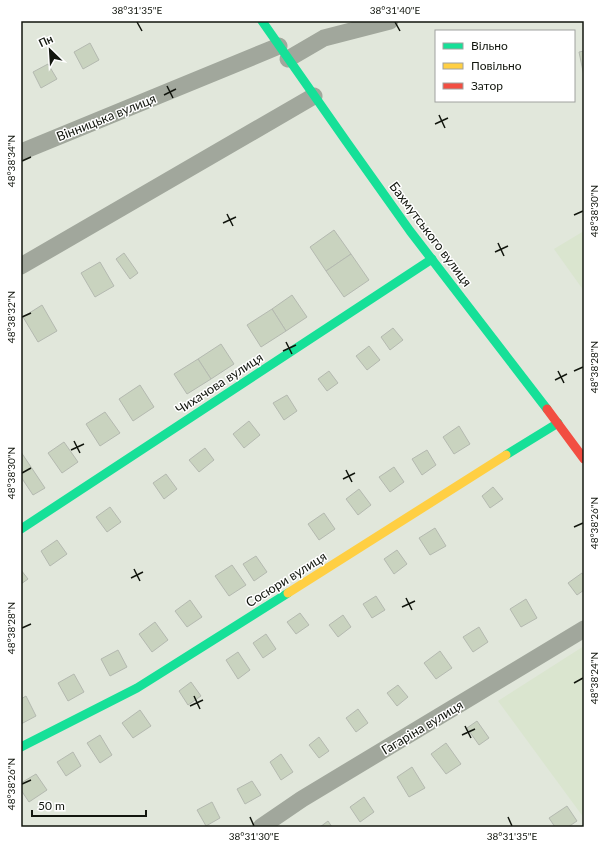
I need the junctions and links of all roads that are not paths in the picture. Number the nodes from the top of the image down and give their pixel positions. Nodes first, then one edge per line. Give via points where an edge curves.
1 (262, 21) edge
2 (390, 21) edge
3 (284, 52) junction
4 (314, 96) junction
5 (21, 152) edge
6 (432, 259) junction
7 (21, 266) edge
8 (558, 423) junction
9 (584, 459) edge
10 (21, 530) edge
11 (584, 629) edge
12 (21, 747) edge
13 (261, 827) edge

1 - 3 street, Бахмутського вулиця
2 - 3 street, Вінницька вулиця via 324,38
3 - 4 street, Бахмутського вулиця
3 - 5 street, Вінницька вулиця
4 - 6 street, Бахмутського вулиця
4 - 7 street
6 - 8 street, Бахмутського вулиця
6 - 10 street, Чихачова вулиця
8 - 9 street, Бахмутського вулиця
8 - 12 street, Сосюри вулиця via 137,688
11 - 13 street, Гагаріна вулиця via 302,799

